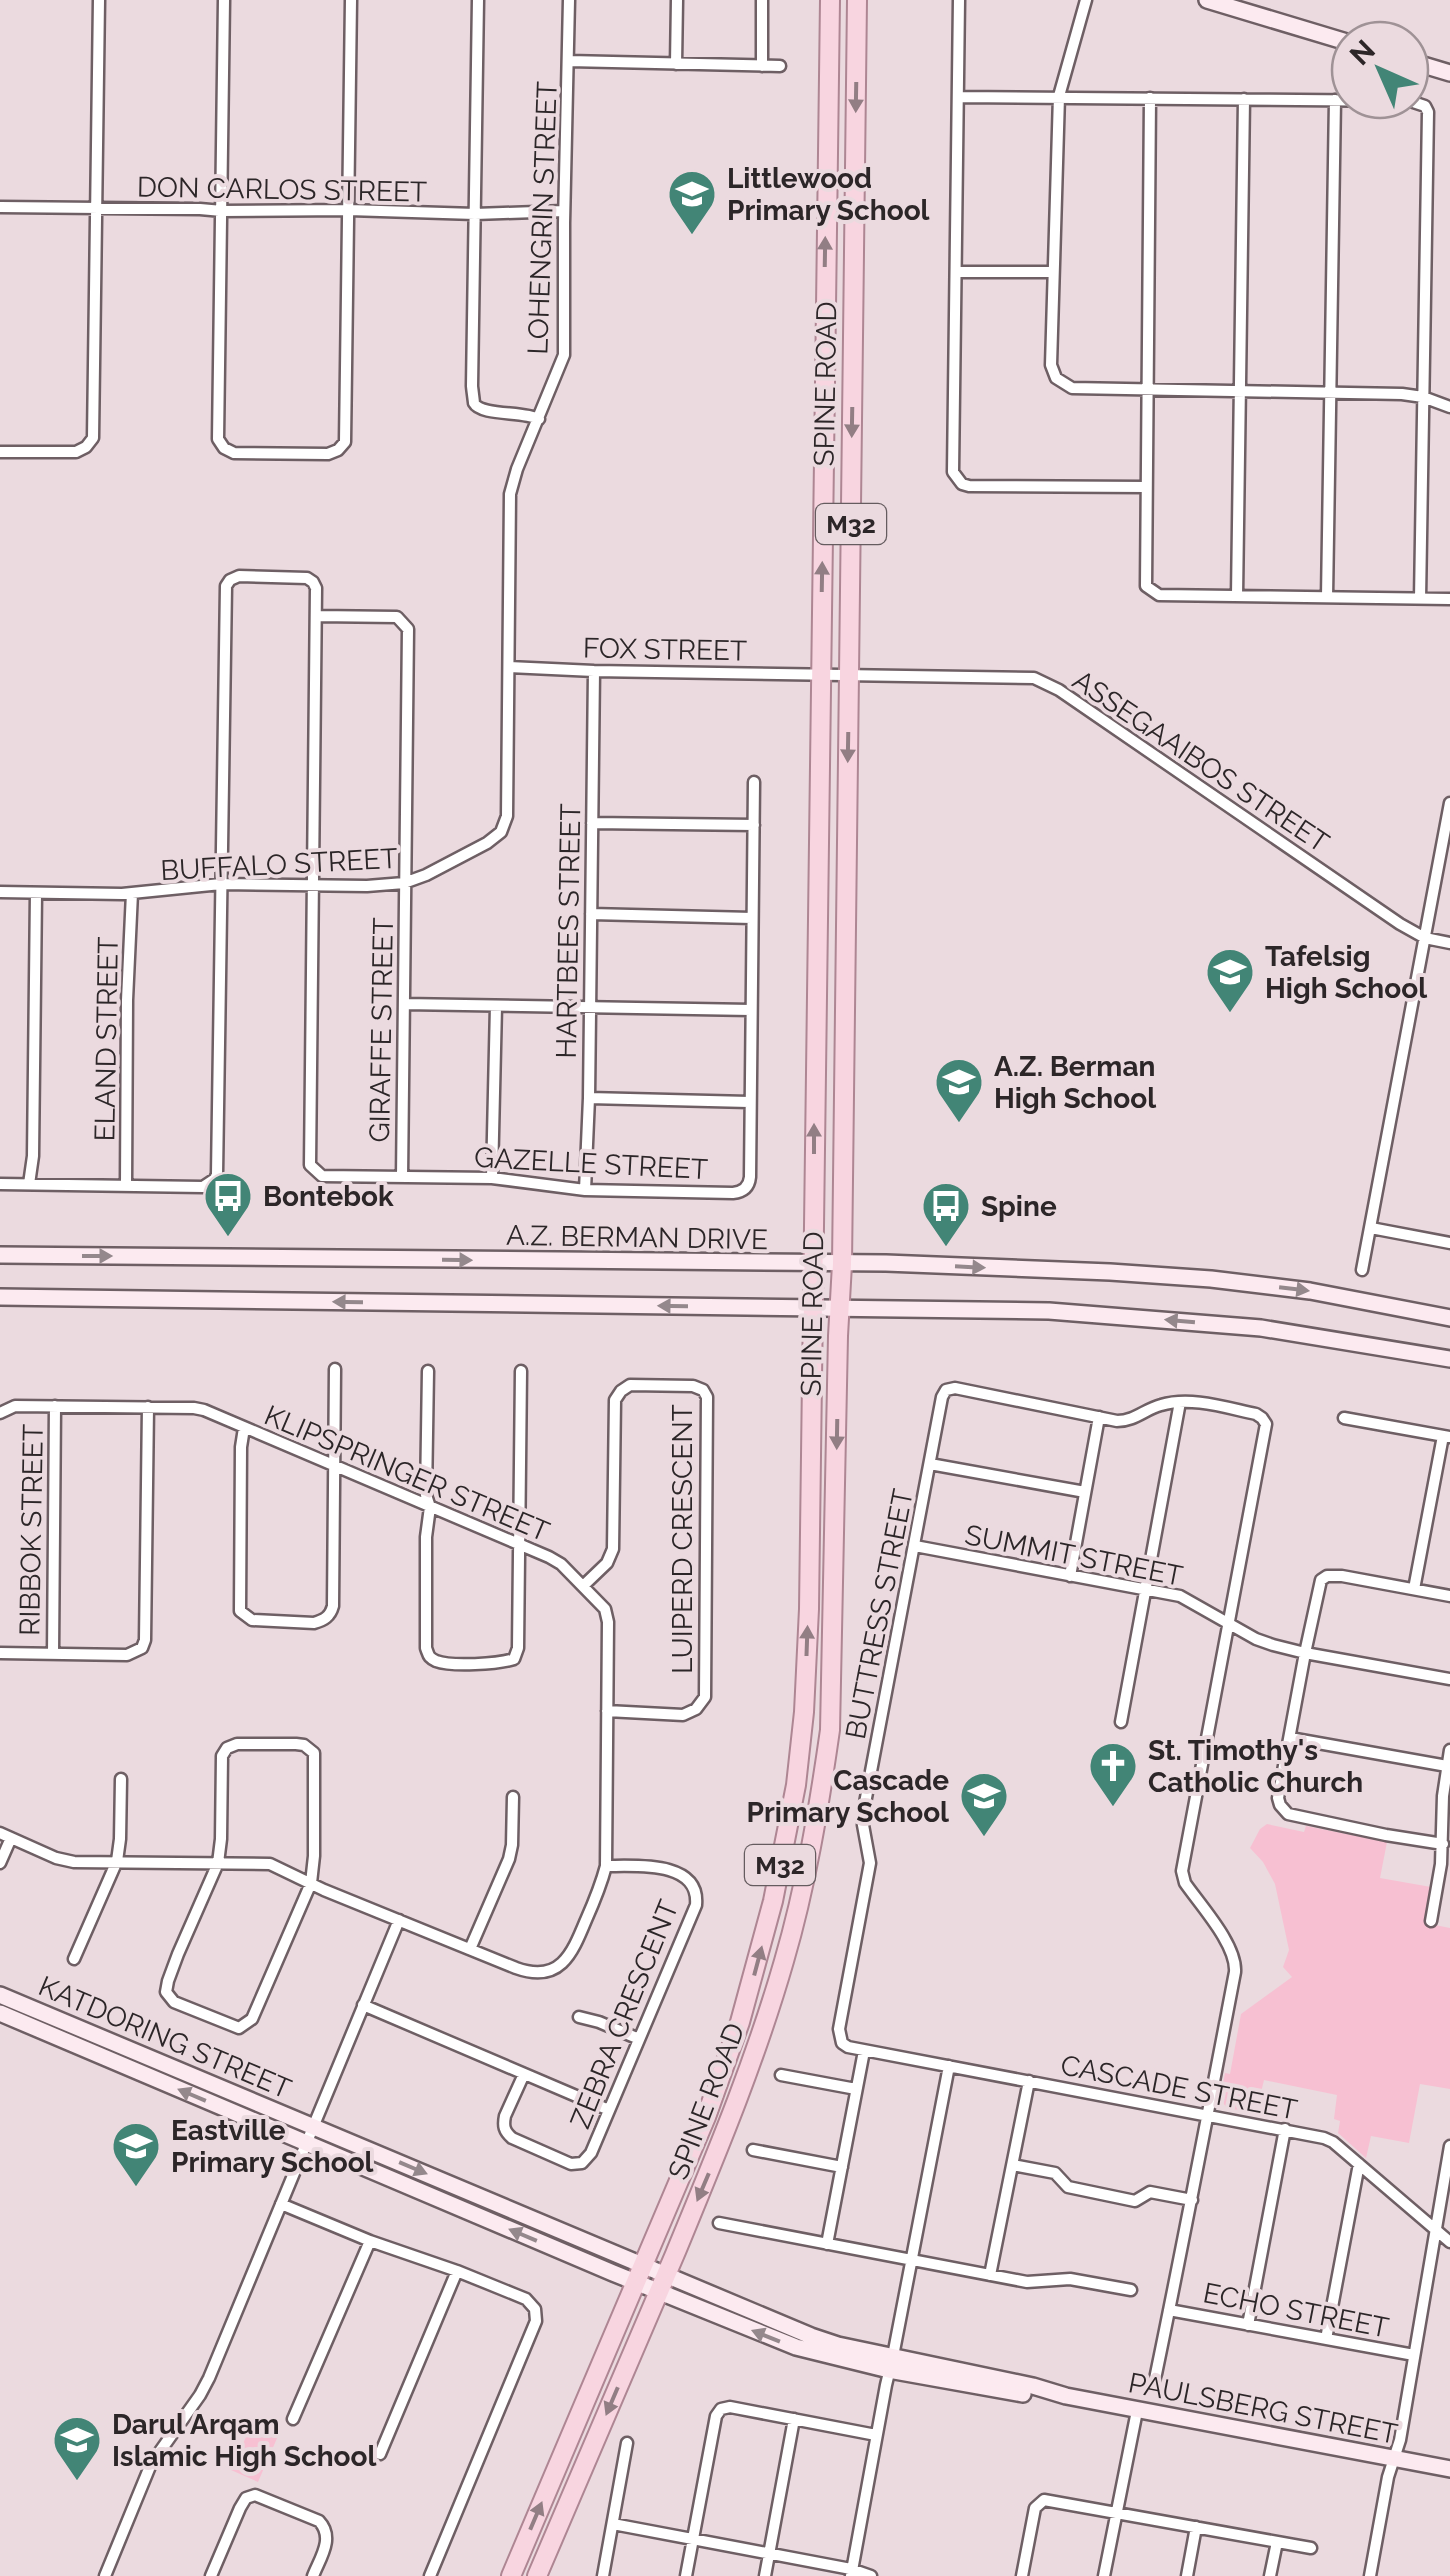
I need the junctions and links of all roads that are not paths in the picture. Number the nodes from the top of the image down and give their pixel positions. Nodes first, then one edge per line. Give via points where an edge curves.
1 (99, 0) edge
2 (224, 0) edge
3 (351, 0) edge
4 (478, 0) edge
5 (568, 0) edge
6 (677, 0) edge
7 (762, 0) edge
8 (830, 0) edge
9 (857, 0) edge
10 (959, 0) edge
11 (1086, 0) edge
12 (1206, 0) edge
13 (1330, 37) edge
14 (569, 60) junction
15 (676, 64) junction
16 (762, 66) junction
17 (780, 66) dead end
18 (958, 96) junction
19 (1059, 96) junction
20 (1150, 98) junction
21 (1244, 99) junction
22 (1330, 100) edge
23 (1335, 120) edge
24 (1428, 120) edge
25 (0, 207) edge
26 (96, 210) junction
27 (348, 210) junction
28 (564, 211) junction
29 (222, 212) junction
30 (475, 214) junction
31 (956, 272) junction
32 (1052, 272) junction
33 (1146, 389) junction
34 (1240, 390) junction
35 (1332, 393) junction
36 (1423, 398) junction
37 (1450, 407) edge
38 (539, 419) junction
39 (0, 452) edge
40 (1146, 487) junction
41 (1237, 596) junction
42 (1327, 598) junction
43 (1420, 599) junction
44 (1450, 599) edge
45 (317, 616) junction
46 (509, 667) junction
47 (594, 672) junction
48 (820, 674) junction
49 (849, 674) junction
50 (754, 782) dead end
51 (1450, 804) edge
52 (592, 823) junction
53 (754, 825) junction
54 (404, 883) junction
55 (221, 884) junction
56 (313, 885) junction
57 (0, 892) edge
58 (36, 893) junction
59 (132, 893) junction
60 (591, 914) junction
61 (752, 918) junction
62 (1425, 938) junction
63 (1450, 943) edge
64 (404, 1004) junction
65 (496, 1006) junction
66 (590, 1006) junction
67 (751, 1010) junction
68 (589, 1098) junction
69 (749, 1102) junction
70 (402, 1177) junction
71 (492, 1178) junction
72 (0, 1184) edge
73 (29, 1184) junction
74 (126, 1186) junction
75 (585, 1190) junction
76 (1370, 1228) junction
77 (1450, 1243) edge
78 (0, 1255) edge
79 (813, 1264) junction
80 (842, 1264) junction
81 (1362, 1270) dead end
82 (0, 1297) edge
83 (813, 1307) junction
84 (840, 1307) junction
85 (1450, 1318) edge
86 (1450, 1359) edge
87 (336, 1369) dead end
88 (428, 1370) dead end
89 (521, 1372) dead end
90 (1180, 1402) junction
91 (55, 1406) junction
92 (148, 1408) junction
93 (0, 1412) edge
94 (1098, 1417) junction
95 (1344, 1418) dead end
96 (244, 1428) junction
97 (1446, 1437) edge
98 (930, 1464) junction
99 (334, 1466) junction
100 (1085, 1492) junction
101 (430, 1507) junction
102 (520, 1545) junction
103 (915, 1546) junction
104 (1070, 1576) junction
105 (583, 1586) junction
106 (1414, 1589) junction
107 (1147, 1590) junction
108 (1450, 1596) edge
109 (1229, 1623) junction
110 (0, 1653) edge
111 (1305, 1653) junction
112 (53, 1654) junction
113 (1450, 1679) edge
114 (607, 1711) junction
115 (1121, 1722) dead end
116 (1290, 1738) junction
117 (1450, 1750) edge
118 (1447, 1766) junction
119 (121, 1779) dead end
120 (513, 1797) dead end
121 (5, 1836) edge
122 (1444, 1844) junction
123 (117, 1862) junction
124 (0, 1863) edge
125 (218, 1863) junction
126 (606, 1866) junction
127 (310, 1883) junction
128 (398, 1920) junction
129 (1432, 1921) dead end
130 (470, 1949) junction
131 (74, 1959) dead end
132 (0, 1995) edge
133 (363, 2005) junction
134 (0, 2014) edge
135 (579, 2017) dead end
136 (639, 2038) junction
137 (864, 2050) junction
138 (949, 2066) junction
139 (524, 2074) junction
140 (781, 2075) dead end
141 (1029, 2081) junction
142 (856, 2088) junction
143 (609, 2110) junction
144 (1208, 2114) junction
145 (314, 2126) junction
146 (1285, 2129) junction
147 (307, 2144) junction
148 (1450, 2146) edge
149 (752, 2150) dead end
150 (1359, 2164) junction
151 (1013, 2165) junction
152 (842, 2167) junction
153 (1192, 2200) junction
154 (282, 2204) junction
155 (719, 2223) dead end
156 (1436, 2230) junction
157 (370, 2241) junction
158 (1450, 2242) edge
159 (827, 2244) junction
160 (912, 2260) junction
161 (457, 2270) junction
162 (639, 2274) junction
163 (990, 2275) junction
164 (662, 2284) junction
165 (1131, 2290) dead end
166 (1169, 2310) junction
167 (1248, 2324) junction
168 (1326, 2339) junction
169 (1414, 2355) junction
170 (891, 2363) junction
171 (1155, 2379) dead end
172 (1137, 2411) junction
173 (294, 2419) dead end
174 (794, 2419) junction
175 (876, 2434) junction
176 (628, 2443) dead end
177 (380, 2454) dead end
178 (1394, 2458) junction
179 (1450, 2469) edge
180 (1116, 2512) junction
181 (612, 2524) junction
182 (1196, 2527) junction
183 (692, 2540) junction
184 (1277, 2542) junction
185 (1311, 2548) dead end
186 (768, 2554) junction
187 (851, 2573) edge
188 (105, 2576) edge
189 (211, 2576) edge
190 (313, 2576) edge
191 (430, 2576) edge
192 (510, 2576) edge
193 (537, 2576) edge
194 (603, 2576) edge
195 (686, 2576) edge
196 (765, 2576) edge
197 (871, 2576) edge
198 (1022, 2576) edge
199 (1104, 2576) edge
200 (1187, 2576) edge
201 (1270, 2576) edge
202 (1370, 2576) edge

1 - 26 street
2 - 29 street
3 - 27 street
4 - 30 street
5 - 14 street, LOHENGRIN STREET
6 - 15 street
7 - 16 street
48 -> 8 main road, SPINE ROAD / M32
9 -> 49 main road, SPINE ROAD / M32
10 - 18 street
11 - 19 street
12 - 13 street
14 - 15 street
14 - 28 street, LOHENGRIN STREET
15 - 16 street
16 - 17 street
18 - 19 street
18 - 31 street
19 - 20 street
19 - 32 street
20 - 21 street
20 - 33 street
21 - 22 street
21 - 34 street
23 - 35 street
24 - 36 street
25 - 26 street, DON CARLOS STREET
26 - 29 street, DON CARLOS STREET
26 - 39 street via 93,438 76,452
27 - 29 street, DON CARLOS STREET
27 - 29 street via 345,442 328,454 234,453 218,439
27 - 30 street, DON CARLOS STREET
28 - 30 street, DON CARLOS STREET
28 - 38 street, LOHENGRIN STREET via 564,355
30 - 38 street via 474,402 486,411
31 - 32 street
31 - 40 street via 956,478 969,486
32 - 33 street via 1050,364 1056,378 1072,388
33 - 34 street
33 - 40 street
34 - 35 street
34 - 41 street
35 - 36 street
35 - 42 street
36 - 37 street
36 - 43 street
38 - 46 street, LOHENGRIN STREET via 510,494
40 - 41 street via 1149,590 1159,596
41 - 42 street
42 - 43 street
43 - 44 street
45 - 54 street, GIRAFFE STREET via 397,618 408,629
45 - 55 street via 316,588 307,578 239,576 226,586
45 - 56 street, GAZELLE STREET
46 - 47 street, FOX STREET
46 - 54 street, BUFFALO STREET via 505,824 487,843
47 - 48 street, FOX STREET
47 - 52 street, HARTBEES STREET
48 - 49 street, FOX STREET
79 -> 48 main road, SPINE ROAD / M32
49 - 62 street, ASSEGAAIBOS STREET via 1045,682
49 -> 80 main road, SPINE ROAD / M32
50 - 53 street, GAZELLE STREET
51 - 62 street
52 - 53 street
52 - 60 street, HARTBEES STREET
53 - 61 street, GAZELLE STREET
54 - 56 street, BUFFALO STREET
54 - 64 street, GIRAFFE STREET
55 - 56 street, BUFFALO STREET
55 - 59 street, BUFFALO STREET
55 - 74 street via 217,1174 202,1187
56 - 70 street, GAZELLE STREET via 310,1165 322,1176
57 - 58 street, BUFFALO STREET
58 - 59 street, BUFFALO STREET
58 - 73 street
59 - 74 street, ELAND STREET
60 - 61 street
60 - 66 street, HARTBEES STREET
61 - 67 street, GAZELLE STREET
62 - 63 street, ASSEGAAIBOS STREET
62 - 76 street
64 - 65 street
64 - 70 street, GIRAFFE STREET
65 - 66 street
65 - 71 street
66 - 67 street
66 - 68 street, HARTBEES STREET
67 - 69 street, GAZELLE STREET
68 - 69 street
68 - 75 street, HARTBEES STREET
69 - 75 street, GAZELLE STREET via 745,1189
70 - 71 street, GAZELLE STREET
71 - 75 street, GAZELLE STREET
72 - 73 street
73 - 74 street
76 - 77 street
76 - 81 street
78 -> 79 street, A.Z. BERMAN DRIVE
79 - 80 street, A.Z. BERMAN DRIVE
79 - 83 main road, SPINE ROAD / M32
80 - 84 main road, SPINE ROAD / M32
80 -> 85 street, A.Z. BERMAN DRIVE via 1211,1278
83 -> 82 street
83 - 84 street
162 -> 83 main road, SPINE ROAD / M32 via 740,2022 796,1785 808,1610
86 -> 84 street via 1156,1318
84 -> 164 main road, SPINE ROAD / M32 via 832,1683 822,1791 768,2016
87 - 99 street
88 - 101 street
89 - 102 street
90 - 94 street via 1128,1421
90 - 107 street
90 - 109 street via 1256,1414 1266,1424
91 - 92 street, KLIPSPRINGER STREET
91 - 93 street, KLIPSPRINGER STREET
91 - 112 street, RIBBOK STREET
92 - 96 street, KLIPSPRINGER STREET via 194,1408
92 - 112 street via 142,1648 127,1655
94 - 98 street, BUTTRESS STREET via 946,1390
94 - 100 street
95 - 97 street
96 - 99 street, KLIPSPRINGER STREET
96 - 99 street via 239,1607 252,1620 314,1623 331,1613
97 - 106 street
98 - 100 street
98 - 103 street, BUTTRESS STREET
99 - 101 street, KLIPSPRINGER STREET
100 - 104 street
101 - 102 street, KLIPSPRINGER STREET
101 - 102 street via 426,1648 440,1662 514,1659
102 - 105 street, KLIPSPRINGER STREET via 561,1564
103 - 104 street, SUMMIT STREET
103 - 137 street, BUTTRESS STREET via 865,1802 870,1863 838,2034 844,2046
104 - 107 street, SUMMIT STREET
105 - 114 street, KLIPSPRINGER STREET via 608,1622
105 - 114 street, LUIPERD CRESCENT via 612,1549 620,1390 703,1390 705,1697 683,1715
106 - 108 street
106 - 111 street via 1324,1577
107 - 109 street, SUMMIT STREET via 1180,1596
107 - 115 street
109 - 111 street, SUMMIT STREET
109 - 144 street via 1182,1871 1236,1960
110 - 112 street
111 - 113 street, SUMMIT STREET
111 - 116 street
114 - 126 street, KLIPSPRINGER STREET
116 - 118 street
116 - 122 street via 1278,1798 1284,1812
117 - 118 street
118 - 122 street
119 - 123 street
120 - 130 street via 509,1859
121 - 123 street, KLIPSPRINGER STREET via 56,1858
121 - 124 street
122 - 129 street
123 - 125 street, KLIPSPRINGER STREET
123 - 131 street
125 - 127 street, KLIPSPRINGER STREET via 270,1864
125 - 127 street via 224,1752 237,1744 304,1745 314,1753
125 - 127 street via 166,1992 174,2002 234,2028 252,2019
126 - 130 street, KLIPSPRINGER STREET via 575,1948 557,1967 527,1972
126 - 136 street, ZEBRA CRESCENT via 656,1866 688,1880 697,1895
127 - 128 street, KLIPSPRINGER STREET
128 - 130 street, KLIPSPRINGER STREET
128 - 133 street
132 - 145 street, KATDORING STREET
133 - 139 street
133 - 145 street
147 -> 134 street, KATDORING STREET
135 - 136 street
136 - 143 street, ZEBRA CRESCENT
137 - 138 street, CASCADE STREET
137 - 142 street
138 - 141 street, CASCADE STREET
138 - 160 street
139 - 143 street
139 - 143 street, ZEBRA CRESCENT via 504,2128 512,2138 571,2164 591,2153
140 - 142 street
141 - 144 street, CASCADE STREET
141 - 151 street
142 - 152 street
144 - 146 street, CASCADE STREET
144 - 153 street
145 - 147 street
145 -> 162 street, KATDORING STREET
146 - 150 street, CASCADE STREET via 1328,2140
146 - 167 street
147 - 154 street
162 -> 147 street, KATDORING STREET
148 - 156 street
149 - 152 street
150 - 156 street, CASCADE STREET
150 - 168 street
151 - 153 street via 1055,2173 1068,2187 1135,2200 1150,2192
151 - 163 street
152 - 159 street
153 - 166 street
154 - 157 street
154 - 188 street via 209,2378 152,2464
155 - 159 street
156 - 158 street, CASCADE STREET
156 - 169 street
157 - 161 street
157 - 173 street
159 - 160 street
160 - 163 street
160 - 170 street
161 - 177 street
161 - 191 street via 526,2299 537,2315
162 - 164 street, PAULSBERG STREET
192 -> 162 main road, SPINE ROAD / M32
163 - 165 street
164 - 170 street, PAULSBERG STREET
164 -> 193 main road, SPINE ROAD / M32
166 - 167 street, ECHO STREET
166 - 171 street
167 - 168 street, ECHO STREET
168 - 169 street, ECHO STREET
169 - 178 street
170 - 172 street, PAULSBERG STREET
170 - 175 street
172 - 178 street, PAULSBERG STREET
172 - 180 street
174 - 175 street
174 - 183 street via 730,2407 718,2412
174 - 186 street
175 - 187 street
176 - 181 street
178 - 179 street, PAULSBERG STREET
178 - 202 street
180 - 182 street
180 - 198 street via 1040,2501
180 - 199 street
181 - 183 street
181 - 194 street
182 - 184 street
182 - 200 street
183 - 186 street
183 - 195 street
184 - 185 street
184 - 201 street
186 - 187 street
186 - 196 street
187 - 197 street
189 - 190 street via 240,2508 255,2495 324,2526 327,2542

